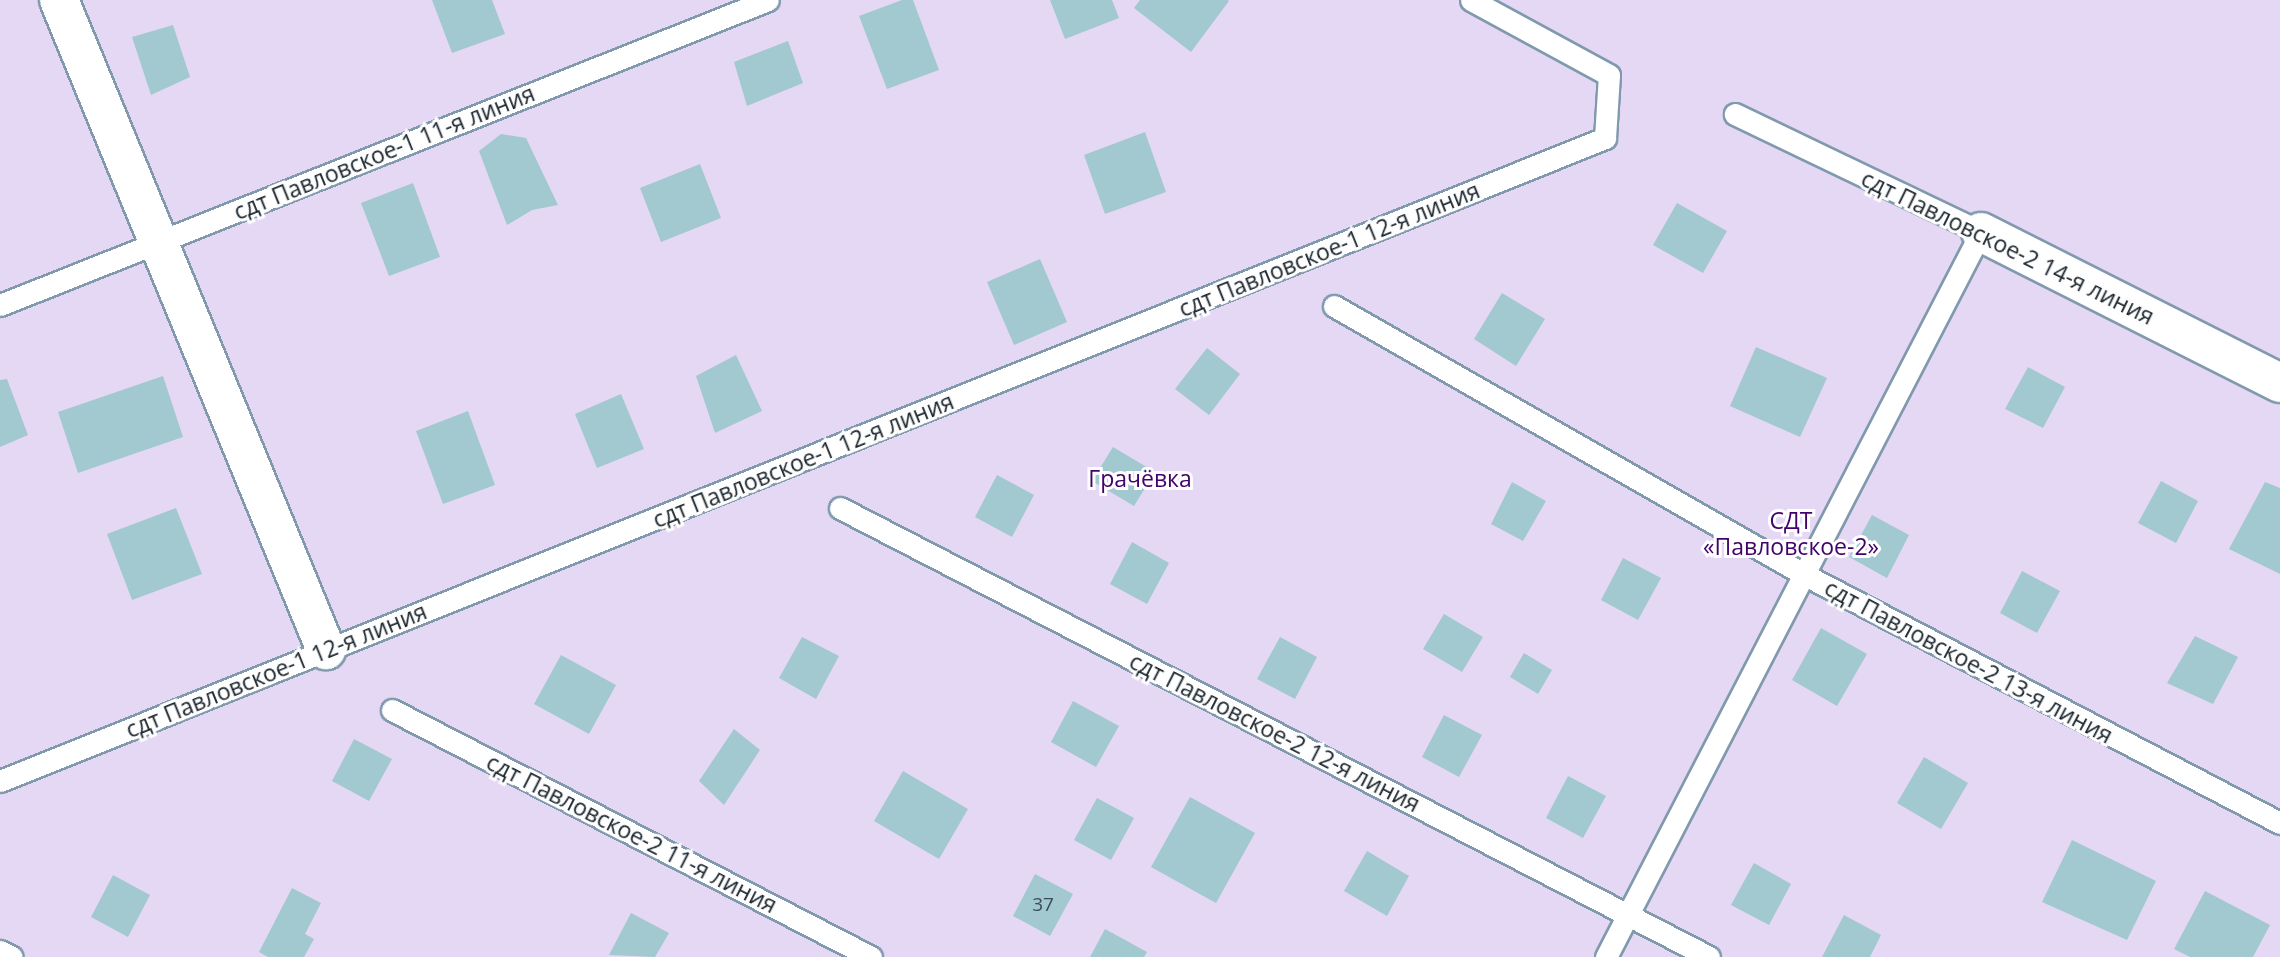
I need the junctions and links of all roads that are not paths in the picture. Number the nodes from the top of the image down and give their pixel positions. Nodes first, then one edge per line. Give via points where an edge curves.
1 (59, 0) edge
2 (768, 0) edge
3 (1471, 0) edge
4 (1735, 114) dead end
5 (1981, 232) junction
6 (155, 243) junction
7 (0, 304) edge
8 (1334, 306) dead end
9 (2280, 383) edge
10 (840, 508) dead end
11 (1805, 575) junction
12 (326, 650) junction
13 (392, 710) dead end
14 (0, 781) edge
15 (2280, 823) edge
16 (1626, 914) junction
17 (0, 951) edge
18 (12, 957) edge
19 (871, 957) edge
20 (1606, 957) edge
21 (1709, 957) edge

1 - 6 street
2 - 6 lane, сдт Павловское-1 11-я линия
3 - 12 lane, сдт Павловское-1 12-я линия via 1609,75 1605,138
4 - 5 lane, сдт Павловское-2 14-я линия
5 - 9 street, сдт Павловское-2 14-я линия
5 - 11 lane
6 - 7 lane, сдт Павловское-1 11-я линия
6 - 12 street
8 - 11 lane, сдт Павловское-2 13-я линия
10 - 16 lane, сдт Павловское-2 12-я линия
11 - 15 lane, сдт Павловское-2 13-я линия
11 - 16 lane
12 - 14 lane, сдт Павловское-1 12-я линия
13 - 19 lane, сдт Павловское-2 11-я линия
16 - 20 lane
16 - 21 lane, сдт Павловское-2 12-я линия
17 - 18 lane

